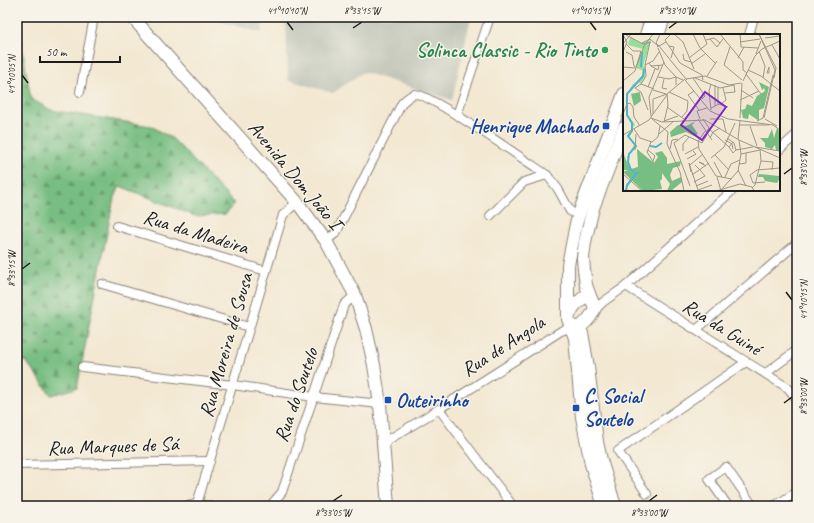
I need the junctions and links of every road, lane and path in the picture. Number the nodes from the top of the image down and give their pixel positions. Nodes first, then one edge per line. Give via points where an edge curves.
1 (94, 17) edge
2 (132, 17) edge
3 (490, 17) edge
4 (652, 17) edge
5 (664, 17) edge
6 (754, 17) edge
7 (646, 34) edge
8 (659, 34) edge
9 (749, 34) edge
10 (80, 92) dead end
11 (623, 97) edge
12 (457, 115) junction
13 (623, 131) edge
14 (797, 134) edge
15 (780, 149) edge
16 (547, 175) junction
17 (732, 191) edge
18 (297, 202) junction
19 (490, 216) dead end
20 (579, 216) junction
21 (117, 226) dead end
22 (326, 241) junction
23 (797, 243) edge
24 (266, 271) junction
25 (102, 284) dead end
26 (626, 286) junction
27 (355, 295) junction
28 (596, 304) junction
29 (571, 326) junction
30 (249, 327) junction
31 (696, 330) junction
32 (797, 350) edge
33 (746, 362) junction
34 (82, 367) dead end
35 (766, 373) junction
36 (233, 385) junction
37 (314, 397) junction
38 (797, 399) edge
39 (380, 404) junction
40 (439, 409) junction
41 (383, 443) junction
42 (210, 461) junction
43 (17, 466) edge
44 (797, 492) edge
45 (647, 494) dead end
46 (197, 504) junction
47 (187, 506) edge
48 (209, 506) edge
49 (270, 506) edge
50 (388, 506) edge
51 (513, 506) edge
52 (604, 506) edge
53 (615, 506) edge
54 (728, 506) edge
55 (753, 506) edge
56 (774, 506) edge

1 - 10 street
2 - 18 main road, Avenida Dom João I
3 - 12 street
4 - 7 main road
5 - 8 main road
6 - 9 street
11 - 20 main road
12 - 16 street
12 - 22 street via 421,95 414,94 402,103 336,233
13 - 28 main road via 593,208 585,242 583,258 586,285
14 - 15 street
16 - 19 street via 524,182
16 - 20 street via 570,210
17 - 26 street, Rua de Angola
18 - 22 main road, Avenida Dom João I
18 - 24 street, Rua Moreira de Sousa via 283,215
20 - 29 main road via 568,265
21 - 24 street, Rua da Madeira
22 - 27 main road, Avenida Dom João I
23 - 31 street
24 - 30 street, Rua Moreira de Sousa
25 - 30 street
26 - 28 street, Rua de Angola
26 - 31 street, Rua da Guiné
27 - 37 street, Rua do Soutelo via 344,304
27 - 39 main road, Avenida Dom João I via 366,329
28 - 29 main road, Rua de Angola
28 - 29 main road, Rua de Angola via 584,297 580,300
29 - 40 street, Rua de Angola
29 - 52 main road via 586,443
29 - 53 main road via 583,340 600,460
30 - 36 street, Rua Moreira de Sousa
31 - 33 street, Rua da Guiné
32 - 35 street
33 - 35 street, Rua da Guiné
33 - 45 street via 618,451
34 - 36 street
35 - 38 street, Rua da Guiné via 788,388
36 - 37 street
36 - 42 street, Rua Moreira de Sousa
37 - 39 street
37 - 49 street, Rua do Soutelo via 282,492
39 - 41 main road, Avenida Dom João I
40 - 41 street, Rua de Angola
40 - 51 street
41 - 50 main road, Avenida Dom João I
42 - 43 street, Rua Marques de Sá
42 - 46 street, Rua Moreira de Sousa
44 - 56 street
46 - 47 street
46 - 48 street
54 - 55 street via 710,479 726,467

